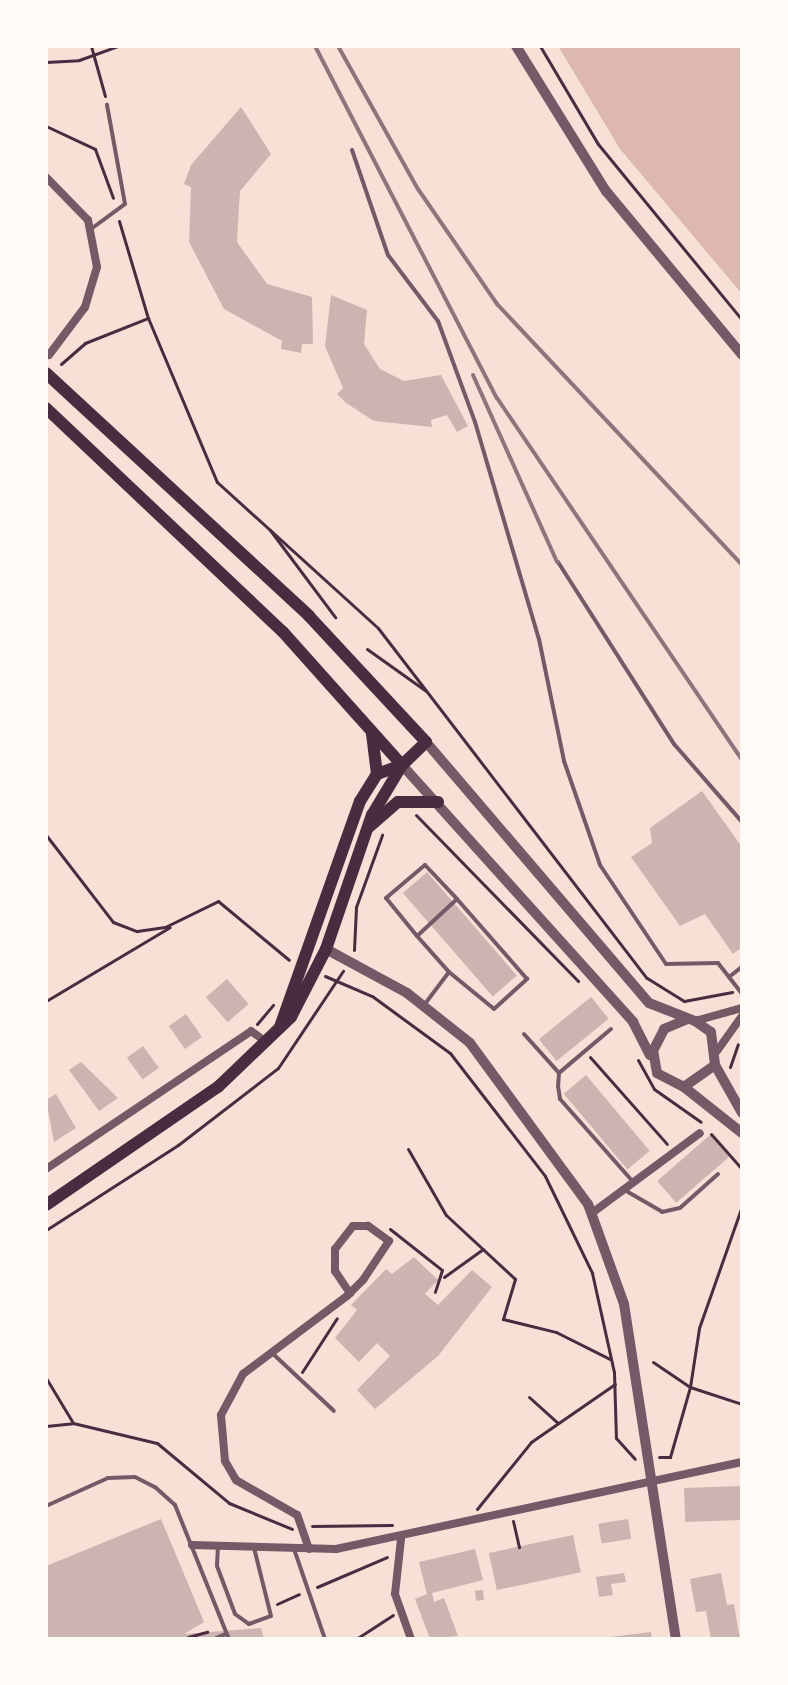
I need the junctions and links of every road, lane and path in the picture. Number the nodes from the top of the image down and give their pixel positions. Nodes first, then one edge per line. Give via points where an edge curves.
1 (91, 46) edge
2 (118, 46) edge
3 (516, 46) edge
4 (540, 46) edge
5 (95, 57) junction
6 (46, 62) edge
7 (107, 105) joint
8 (46, 126) edge
9 (352, 150) dead end
10 (46, 177) edge
11 (117, 212) junction
12 (91, 229) junction
13 (148, 318) junction
14 (742, 320) edge
15 (49, 355) dead end
16 (742, 355) edge
17 (61, 364) dead end
18 (49, 374) edge
19 (46, 408) edge
20 (266, 524) junction
21 (558, 562) dead end
22 (335, 617) dead end
23 (367, 649) dead end
24 (429, 693) junction
25 (370, 729) junction
26 (426, 742) junction
27 (402, 765) junction
28 (377, 774) junction
29 (438, 802) junction
30 (405, 814) dead end
31 (742, 822) edge
32 (389, 826) dead end
33 (369, 827) junction
34 (46, 835) edge
35 (457, 899) junction
36 (173, 924) junction
37 (417, 936) junction
38 (310, 943) junction
39 (357, 944) dead end
40 (326, 949) junction
41 (742, 967) edge
42 (449, 972) junction
43 (286, 975) dead end
44 (729, 977) junction
45 (586, 988) dead end
46 (729, 994) dead end
47 (742, 994) edge
48 (276, 1000) dead end
49 (46, 1001) edge
50 (424, 1005) junction
51 (742, 1008) edge
52 (742, 1016) edge
53 (691, 1020) junction
54 (280, 1027) junction
55 (611, 1029) dead end
56 (251, 1031) junction
57 (524, 1034) dead end
58 (742, 1036) edge
59 (267, 1043) junction
60 (632, 1048) dead end
61 (585, 1051) junction
62 (717, 1051) junction
63 (652, 1060) junction
64 (715, 1065) junction
65 (559, 1073) junction
66 (732, 1081) dead end
67 (684, 1087) junction
68 (742, 1113) edge
69 (700, 1133) dead end
70 (742, 1133) edge
71 (408, 1149) dead end
72 (675, 1154) junction
73 (46, 1169) edge
74 (742, 1169) edge
75 (718, 1174) dead end
76 (632, 1188) junction
77 (46, 1205) edge
78 (742, 1206) edge
79 (592, 1213) junction
80 (377, 1229) junction
81 (46, 1230) edge
82 (483, 1249) junction
83 (443, 1277) junction
84 (435, 1292) dead end
85 (350, 1293) junction
86 (271, 1352) junction
87 (610, 1359) dead end
88 (653, 1362) dead end
89 (298, 1376) junction
90 (46, 1378) edge
91 (615, 1384) junction
92 (690, 1387) junction
93 (529, 1397) dead end
94 (742, 1404) edge
95 (334, 1411) dead end
96 (558, 1423) junction
97 (46, 1426) edge
98 (648, 1457) junction
99 (636, 1459) dead end
100 (742, 1462) edge
101 (651, 1482) junction
102 (46, 1506) edge
103 (475, 1511) dead end
104 (514, 1527) dead end
105 (401, 1539) junction
106 (192, 1545) junction
107 (218, 1546) junction
108 (519, 1547) dead end
109 (254, 1548) junction
110 (294, 1549) junction
111 (309, 1549) junction
112 (398, 1552) junction
113 (308, 1590) junction
114 (282, 1600) dead end
115 (400, 1611) junction
116 (228, 1636) edge
117 (214, 1639) edge
118 (325, 1639) edge
119 (356, 1639) edge
120 (411, 1639) edge
121 (676, 1639) edge

1 - 5 path
2 - 5 path
3 - 16 street via 606,191
4 - 14 path via 598,144
5 - 6 path
5 - 7 path
7 - 11 lane via 126,187
8 - 11 path via 95,149
9 - 44 lane via 388,255 438,321 475,422 539,639 568,774 600,865 666,964 718,963
10 - 12 street via 65,189
11 - 12 lane
11 - 13 path
12 - 15 street via 93,290
13 - 17 path via 85,343
13 - 20 path via 212,474
18 - 26 main road via 309,616
19 - 25 main road via 166,516
20 - 22 path
20 - 24 path via 378,628
21 - 31 lane via 674,744
23 - 24 path
24 - 46 path via 647,978 684,1001
25 - 27 main road
25 - 28 main road
26 - 27 main road
26 - 53 street via 649,1003
27 - 28 main road
27 - 29 street
27 - 33 main road
28 - 38 main road via 348,826
29 - 33 main road via 398,802
29 - 63 street via 633,1022
30 - 45 path via 424,819 517,925
32 - 39 path via 356,907
33 - 40 main road
34 - 36 path via 113,922 137,931
35 - 37 lane
35 - 37 lane via 425,865 386,898
35 - 42 lane via 527,979 494,1009
36 - 43 path via 218,901 292,962
36 - 49 path
37 - 42 lane
38 - 40 main road
38 - 54 main road
40 - 50 street
40 - 54 main road via 303,1000
41 - 44 lane
42 - 50 lane
44 - 47 lane
48 - 56 path
50 - 79 street via 513,1093
51 - 53 street
52 - 62 street
53 - 62 street via 711,1032
53 - 63 street via 664,1029
54 - 59 main road
55 - 61 lane
56 - 59 street
56 - 73 street
57 - 65 lane
58 - 66 path
59 - 77 main road via 218,1087
60 - 74 path via 649,1084 686,1107
61 - 65 lane
61 - 72 path
62 - 64 street
63 - 67 street via 662,1078
64 - 67 street
64 - 68 street
65 - 76 lane via 560,1099
67 - 70 street
69 - 72 street
71 - 82 path via 446,1215
72 - 76 street
75 - 76 lane via 680,1208 662,1212
76 - 79 street
78 - 92 path via 699,1328
79 - 98 street via 619,1281
80 - 83 path via 398,1229
80 - 85 street via 389,1241
80 - 85 street via 353,1226 339,1239 335,1271
81 - 91 path via 178,1145 278,1068 339,980 450,1053 517,1133 592,1273
82 - 83 path
82 - 87 path via 515,1279 503,1319 556,1332
83 - 84 path
85 - 86 street
85 - 89 path
86 - 89 lane
86 - 111 street via 234,1385 219,1439 236,1480 297,1515
88 - 92 path
89 - 95 lane
90 - 97 path via 73,1423
91 - 96 path
91 - 99 path via 616,1438
92 - 94 path
92 - 98 path via 670,1457
93 - 96 path
96 - 103 path via 531,1442
98 - 101 street
100 - 101 street
101 - 105 street
101 - 121 street
102 - 106 lane via 108,1478 135,1477 175,1505
104 - 108 path
105 - 111 street
105 - 112 street
106 - 107 street
106 - 116 lane
107 - 109 street
107 - 109 lane via 217,1566 235,1614 249,1624 271,1616
109 - 110 street
110 - 111 street
110 - 113 lane
112 - 113 path
112 - 115 street
113 - 114 path
113 - 118 lane
115 - 119 path
115 - 120 street
116 - 117 lane

